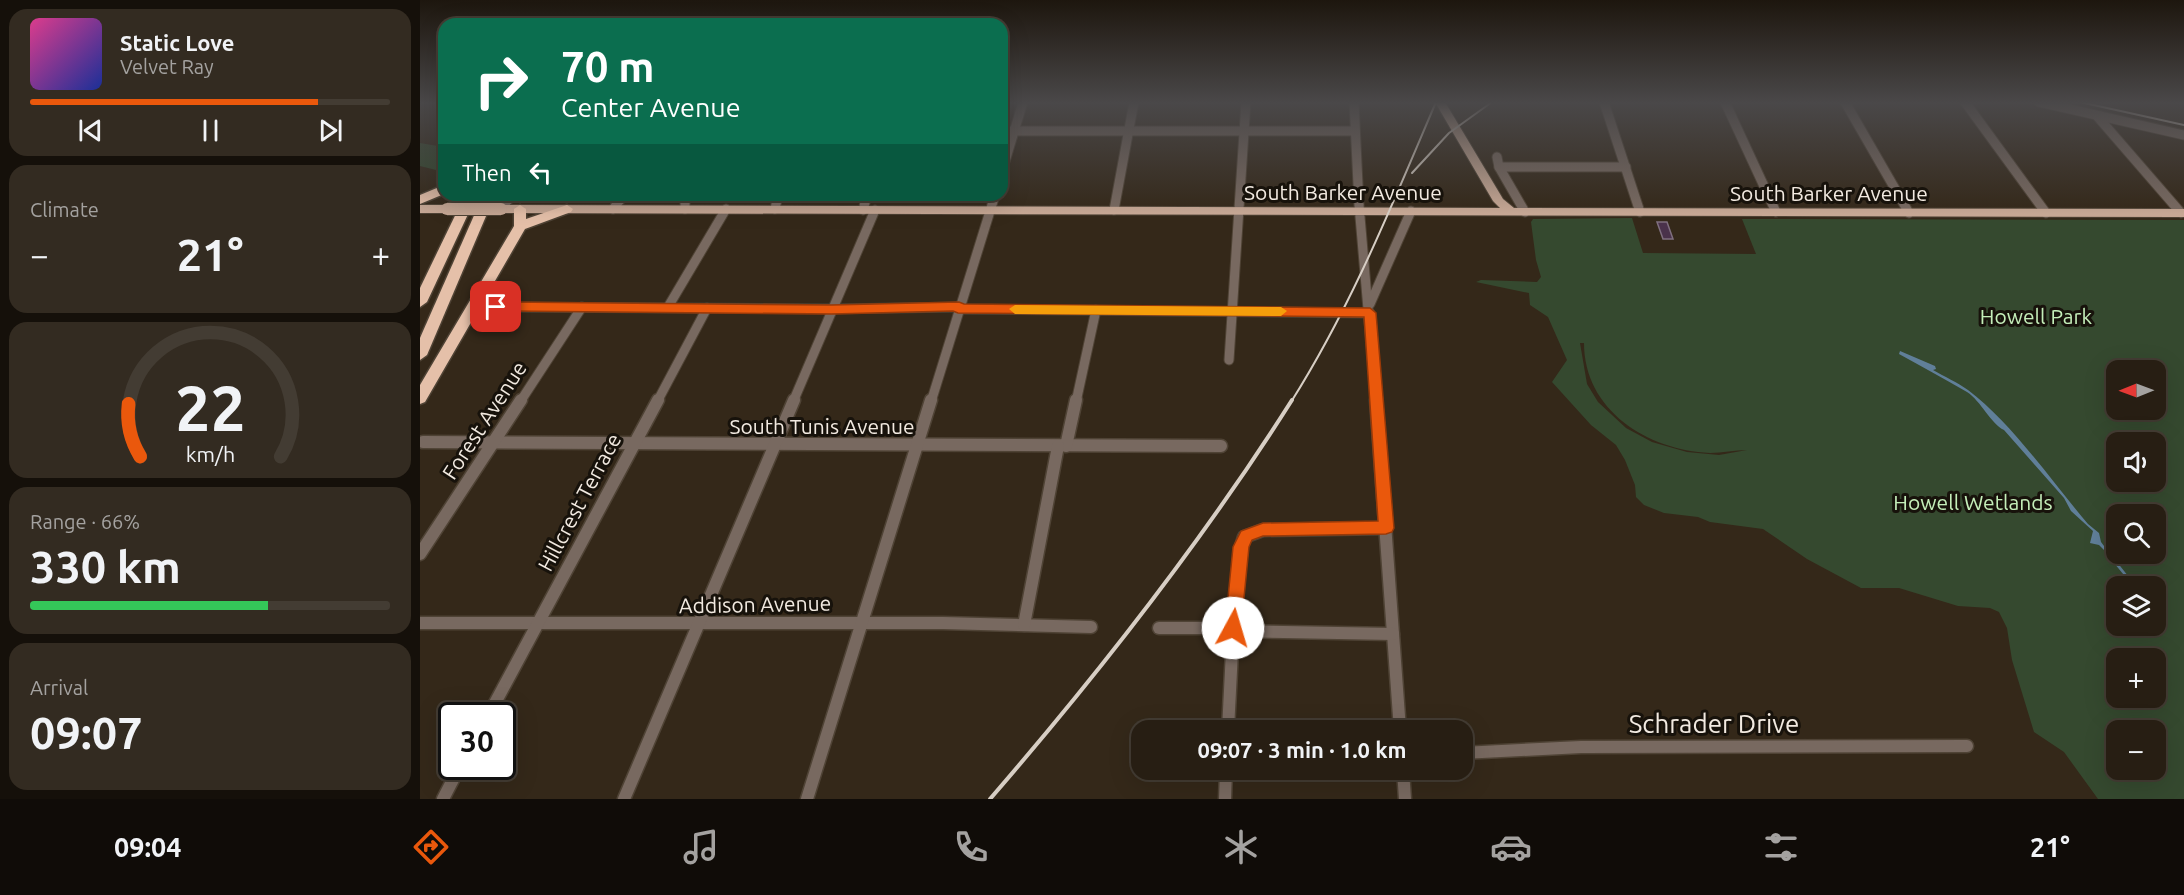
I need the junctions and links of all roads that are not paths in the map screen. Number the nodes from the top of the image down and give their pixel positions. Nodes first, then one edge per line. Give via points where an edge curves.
1 (1127, 139) edge
2 (1243, 139) edge
3 (1355, 139) edge
4 (1462, 139) edge
5 (1473, 139) edge
6 (1617, 139) edge
7 (1742, 139) edge
8 (1866, 139) edge
9 (1992, 139) edge
10 (2118, 139) edge
11 (1626, 167) junction
12 (438, 192) edge
13 (420, 200) edge
14 (468, 201) edge
15 (486, 201) edge
16 (507, 201) edge
17 (619, 201) edge
18 (685, 201) edge
19 (777, 201) edge
20 (868, 201) edge
21 (993, 201) edge
22 (420, 209) edge
23 (501, 209) junction
24 (520, 209) junction
25 (567, 209) junction
26 (613, 209) junction
27 (685, 209) junction
28 (726, 209) junction
29 (775, 210) junction
30 (869, 210) junction
31 (990, 210) junction
32 (1114, 210) junction
33 (1238, 211) junction
34 (1359, 211) junction
35 (1411, 211) junction
36 (1512, 212) junction
37 (1525, 212) junction
38 (1640, 212) junction
39 (1776, 212) junction
40 (1909, 213) junction
41 (2046, 213) junction
42 (2183, 213) edge
43 (520, 226) junction
44 (421, 299) edge
45 (496, 307) dead end
46 (582, 307) junction
47 (668, 307) junction
48 (707, 308) junction
49 (959, 308) junction
50 (832, 309) junction
51 (1370, 309) junction
52 (1096, 310) junction
53 (1232, 311) junction
54 (420, 355) edge
55 (1229, 360) dead end
56 (420, 398) edge
57 (423, 442) dead end
58 (493, 442) junction
59 (634, 444) junction
60 (776, 444) junction
61 (916, 446) junction
62 (1062, 446) junction
63 (1221, 446) dead end
64 (1386, 528) junction
65 (420, 554) edge
66 (420, 623) edge
67 (862, 623) junction
68 (537, 624) junction
69 (699, 625) junction
70 (1024, 625) junction
71 (1091, 627) dead end
72 (1159, 628) dead end
73 (1233, 629) junction
74 (1394, 634) junction
75 (495, 702) edge
76 (1228, 720) edge
77 (1399, 720) edge
78 (1966, 746) dead end
79 (1473, 752) edge
80 (453, 780) edge
81 (1226, 780) edge
82 (1404, 780) edge
83 (443, 799) edge
84 (624, 799) edge
85 (807, 799) edge
86 (1225, 799) edge
87 (1405, 799) edge

1 - 32 street
2 - 33 street
3 - 34 street
4 - 36 main road via 1499,201
5 - 36 main road via 1509,199
6 - 11 street
7 - 39 street
8 - 40 street
9 - 41 street
10 - 42 street
11 - 37 street via 1498,162
11 - 38 street
12 - 13 highway
14 - 44 highway
15 - 54 highway
16 - 23 street
17 - 26 street
18 - 27 street
19 - 29 street
20 - 30 street
21 - 31 street
22 - 23 main road, South Barker Avenue, bridge
23 - 24 main road, South Barker Avenue
24 - 25 main road, South Barker Avenue
24 - 43 highway
25 - 26 main road, South Barker Avenue
25 - 43 highway
26 - 27 main road, South Barker Avenue
27 - 28 main road, South Barker Avenue
28 - 29 main road, South Barker Avenue
28 - 47 street
29 - 30 main road, South Barker Avenue
30 - 31 main road, South Barker Avenue
30 - 50 street
31 - 32 main road, South Barker Avenue
31 - 49 street
32 - 33 main road, South Barker Avenue
33 - 34 main road, South Barker Avenue
33 - 53 street
34 - 35 main road, South Barker Avenue
34 - 51 street
35 - 36 main road, South Barker Avenue
35 - 51 street
36 - 37 main road, South Barker Avenue
37 - 38 main road, South Barker Avenue
38 - 39 main road, South Barker Avenue
39 - 40 main road, South Barker Avenue
40 - 41 main road, South Barker Avenue
41 - 42 main road, South Barker Avenue
43 - 56 highway
45 - 46 street
46 - 47 street
46 - 58 street, Forest Avenue
47 - 48 street
48 - 50 street
48 - 59 street, Hillcrest Terrace
49 - 50 street
49 - 52 street
49 - 61 street
50 - 60 street
51 - 53 street
51 - 64 street
52 - 53 street
52 - 62 street
53 - 55 street
57 - 58 street, South Tunis Avenue
58 - 59 street, South Tunis Avenue
58 - 65 street, Forest Avenue
59 - 60 street, South Tunis Avenue
59 - 68 street, Hillcrest Terrace
60 - 61 street, South Tunis Avenue
60 - 69 street
61 - 62 street, South Tunis Avenue
61 - 67 street
62 - 63 street, South Tunis Avenue
62 - 70 street
64 - 73 street via 1263,530 1247,535 1241,547
64 - 74 street
66 - 68 street, Addison Avenue
67 - 69 street, Addison Avenue
67 - 70 street, Addison Avenue
67 - 85 street
68 - 69 street, Addison Avenue
68 - 75 street, Hillcrest Terrace
69 - 84 street
70 - 71 street, Addison Avenue
72 - 73 street
73 - 74 street
73 - 76 street
74 - 77 street
78 - 79 street, Schrader Drive via 1581,747
80 - 83 street
81 - 86 street
82 - 87 street

